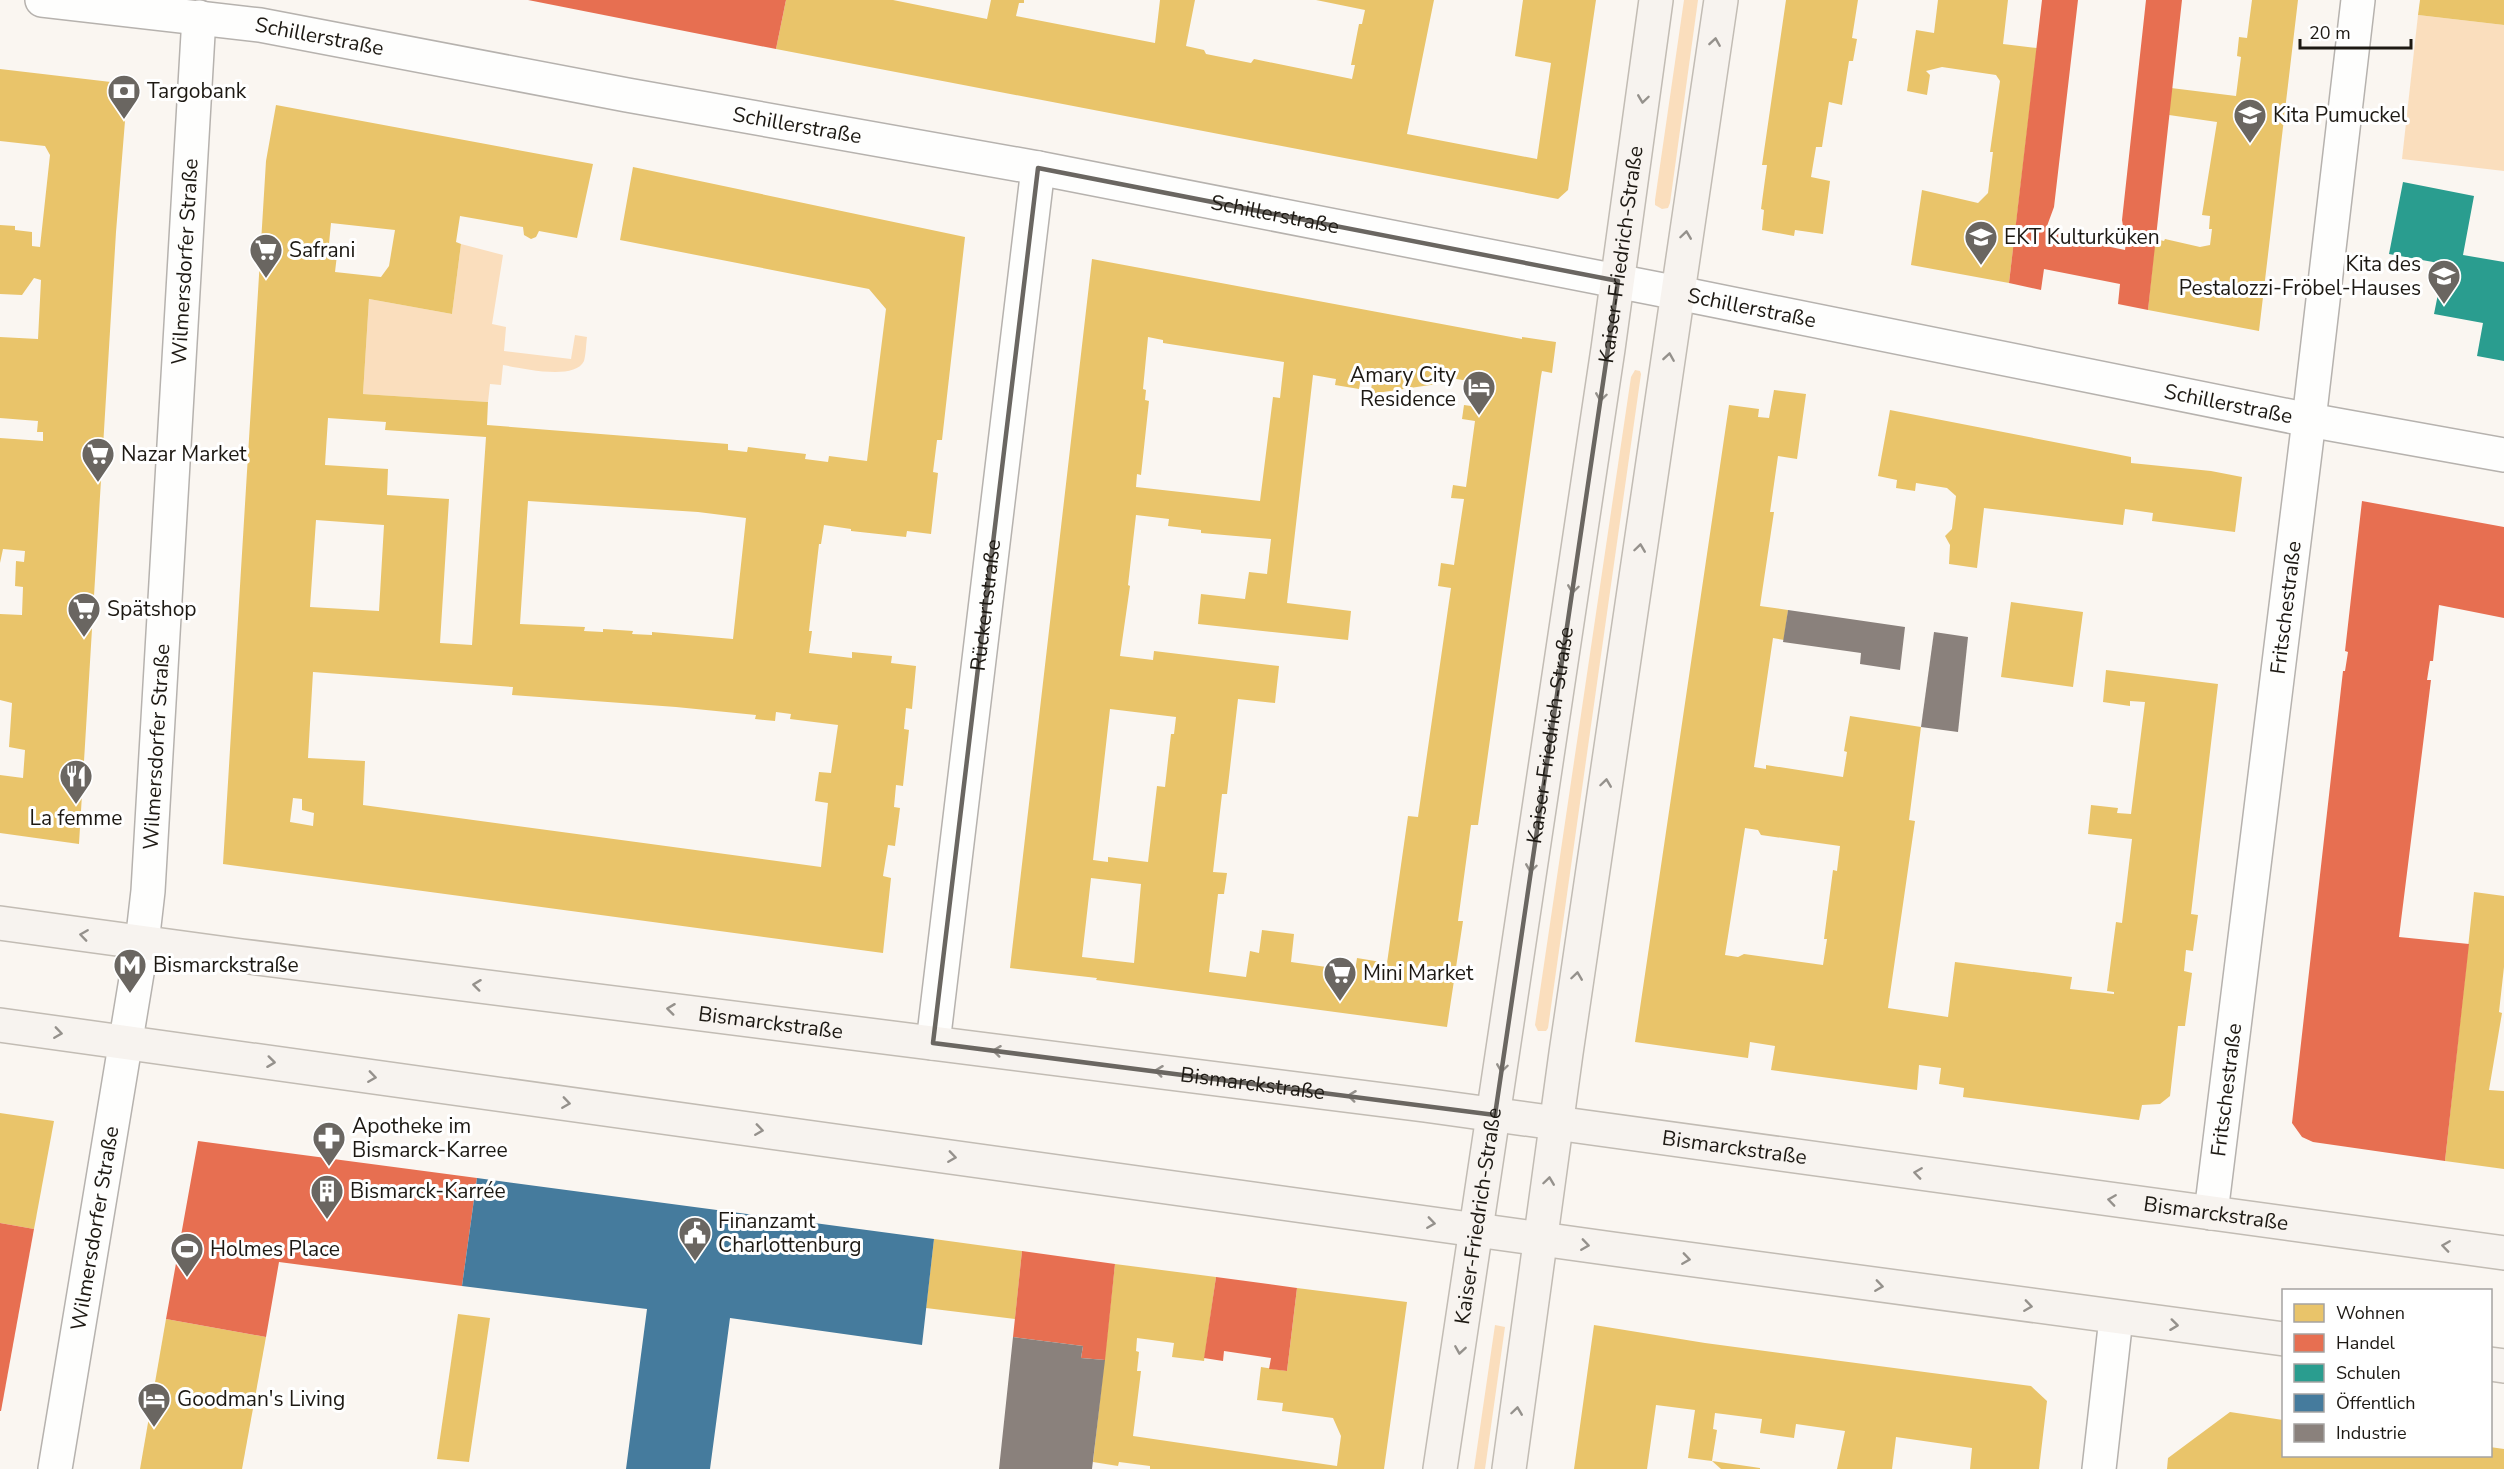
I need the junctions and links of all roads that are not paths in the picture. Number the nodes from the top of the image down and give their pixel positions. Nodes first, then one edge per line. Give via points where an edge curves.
1 (42, 0) edge
2 (1656, 0) edge
3 (1721, 0) edge
4 (2358, 0) edge
5 (199, 17) junction
6 (1038, 168) junction
7 (1618, 281) junction
8 (1678, 293) junction
9 (2309, 420) junction
10 (2504, 455) edge
11 (0, 923) edge
12 (142, 943) junction
13 (0, 1025) edge
14 (124, 1042) junction
15 (933, 1043) junction
16 (1495, 1114) junction
17 (1557, 1123) junction
18 (2211, 1213) junction
19 (1478, 1230) junction
20 (1542, 1239) junction
21 (2504, 1253) edge
22 (2116, 1318) junction
23 (2282, 1339) edge
24 (55, 1469) edge
25 (1440, 1469) edge
26 (1509, 1469) edge
27 (2099, 1469) edge

1 - 5 street, Schillerstraße
2 -> 7 main road, Kaiser-Friedrich-Straße
8 -> 3 main road
4 - 9 street, Fritschestraße
5 - 6 street, Schillerstraße
5 - 12 street, Wilmersdorfer Straße
6 - 7 street, Schillerstraße
6 - 15 street, Rückertstraße
7 - 8 street, Schillerstraße
7 -> 16 main road, Kaiser-Friedrich-Straße
8 - 9 street, Schillerstraße
17 -> 8 main road
9 - 10 street, Schillerstraße
9 - 18 street, Fritschestraße
12 -> 11 main road, Bismarckstraße
12 - 14 street, Wilmersdorfer Straße
15 -> 12 main road, Bismarckstraße
13 -> 14 main road
14 -> 19 main road
14 - 24 street, Wilmersdorfer Straße
16 -> 15 main road, Bismarckstraße
16 - 17 main road, Bismarckstraße
16 - 19 main road, Kaiser-Friedrich-Straße
18 -> 17 main road, Bismarckstraße
20 -> 17 main road
21 -> 18 main road, Bismarckstraße
19 - 20 main road
19 -> 25 main road, Kaiser-Friedrich-Straße
20 -> 22 main road
26 -> 20 main road
22 -> 23 main road
22 - 27 street

